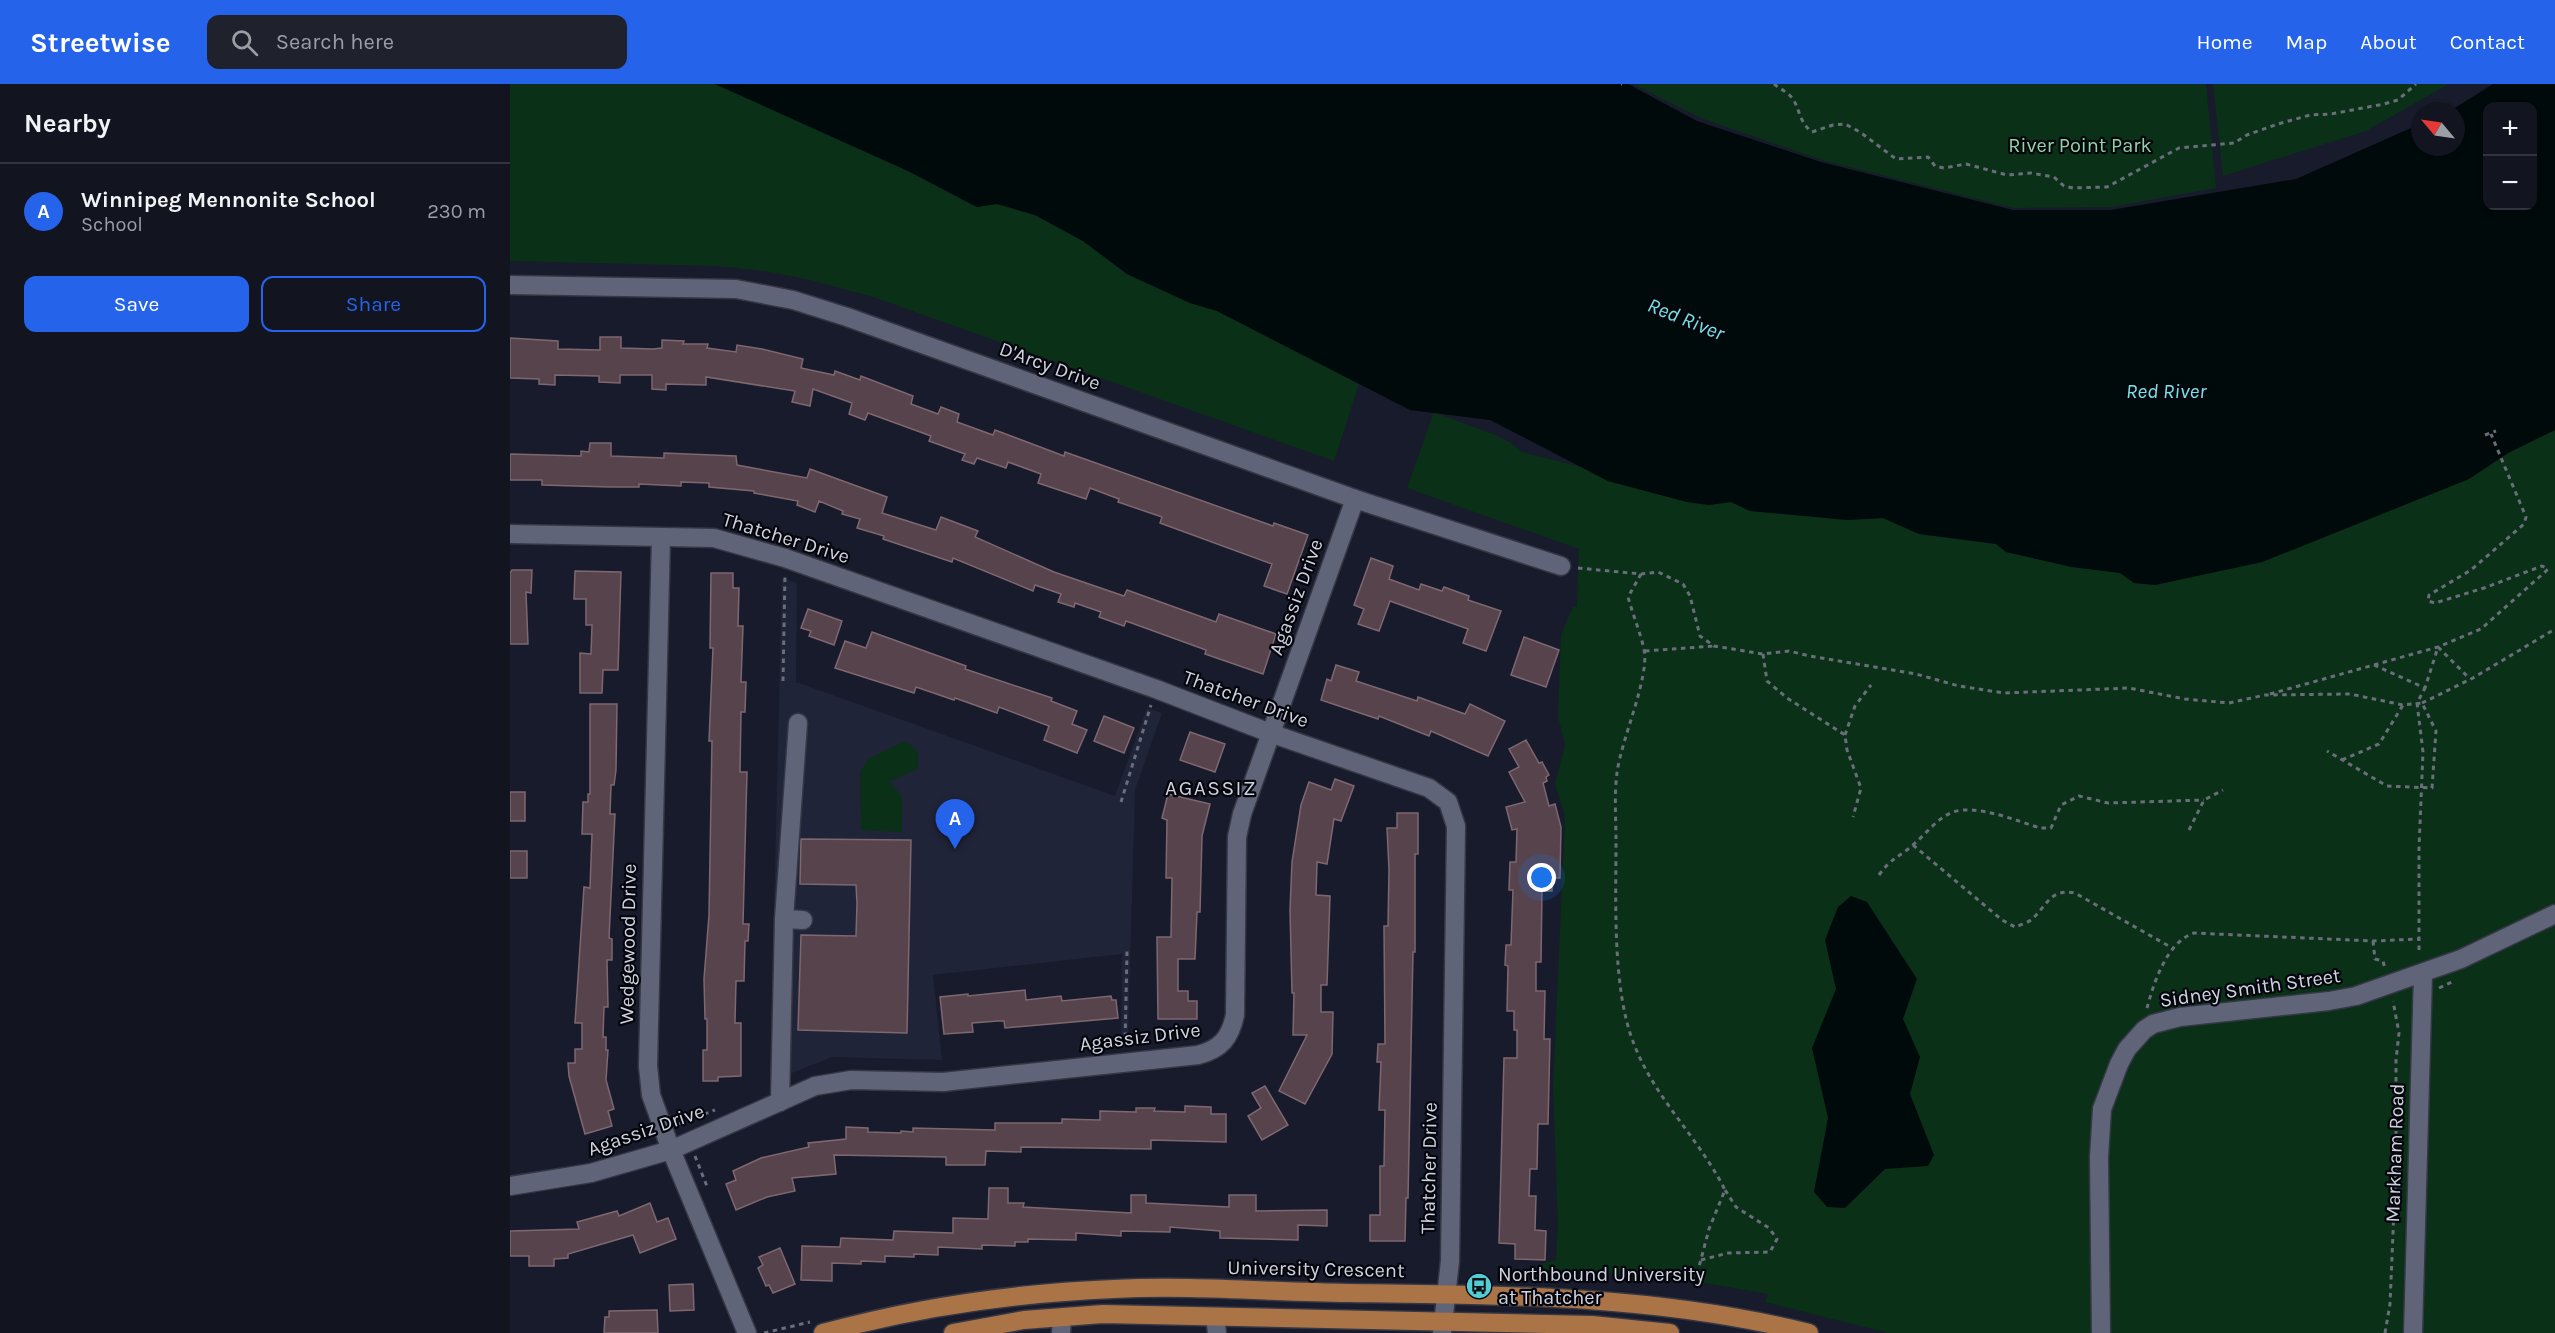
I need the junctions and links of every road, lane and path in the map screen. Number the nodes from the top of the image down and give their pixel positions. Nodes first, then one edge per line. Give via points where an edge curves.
1 (1774, 84) edge
2 (2416, 84) edge
3 (510, 285) edge
4 (2496, 432) dead end
5 (2491, 434) junction
6 (2486, 435) dead end
7 (1355, 499) junction
8 (510, 534) edge
9 (662, 538) junction
10 (786, 558) junction
11 (1562, 566) joint
12 (1641, 574) junction
13 (2555, 629) edge
14 (1714, 646) junction
15 (2438, 647) junction
16 (1644, 651) junction
17 (1762, 654) junction
18 (2373, 664) junction
19 (2470, 679) junction
20 (783, 681) dead end
21 (1871, 685) dead end
22 (2425, 688) junction
23 (1156, 689) junction
24 (2265, 695) junction
25 (2417, 703) junction
26 (2422, 703) junction
27 (2403, 705) junction
28 (798, 723) dead end
29 (1270, 733) junction
30 (1845, 735) junction
31 (2327, 751) dead end
32 (2342, 760) junction
33 (2423, 787) junction
34 (2223, 790) dead end
35 (2204, 800) junction
36 (1121, 802) dead end
37 (1853, 818) dead end
38 (2188, 830) dead end
39 (1913, 845) junction
40 (1879, 875) dead end
41 (2555, 914) edge
42 (784, 919) junction
43 (803, 920) dead end
44 (2419, 939) junction
45 (2373, 941) junction
46 (2174, 949) junction
47 (2419, 950) dead end
48 (1127, 951) dead end
49 (2383, 961) dead end
50 (2423, 974) junction
51 (2388, 986) junction
52 (2144, 1030) junction
53 (1124, 1062) junction
54 (780, 1102) junction
55 (671, 1150) junction
56 (510, 1186) edge
57 (1725, 1190) junction
58 (1701, 1260) junction
59 (1695, 1282) dead end
60 (1446, 1294) junction
61 (1062, 1325) edge
62 (1216, 1325) edge
63 (1443, 1327) edge
64 (1010, 1328) edge
65 (747, 1333) edge
66 (824, 1333) edge
67 (953, 1333) edge
68 (1670, 1333) edge
69 (1809, 1333) edge
70 (2101, 1333) edge
71 (2385, 1333) edge
72 (2413, 1333) edge

1 - 2 path via 1790,96 1805,127 1812,132 1845,124 1896,159 1928,157 1935,166 1944,168 1966,164 2007,175 2031,173 2054,177 2064,186 2090,188 2117,183 2180,148 2234,143 2247,135 2310,115 2384,104 2398,100
3 - 7 street, D'Arcy Drive via 736,289 794,300
4 - 5 path
5 - 6 path
5 - 15 path via 2526,517 2524,524 2471,570 2429,595 2428,601 2435,603 2484,588 2542,566 2548,569 2481,629
7 - 11 street, D'Arcy Drive
7 - 29 street, Agassiz Drive
8 - 9 street, Thatcher Drive
9 - 10 street, Thatcher Drive via 714,538
9 - 55 street, Wedgewood Drive via 648,1066 651,1095
10 - 20 path
10 - 23 street, Thatcher Drive
11 - 12 path
12 - 14 path via 1658,572 1683,584 1700,636
12 - 16 path via 1628,597
13 - 19 path
14 - 16 path
14 - 17 path
15 - 18 path
15 - 19 path
15 - 22 path
16 - 57 path via 1640,686 1617,773 1620,988 1633,1043 1660,1097 1714,1167
17 - 24 path via 1789,651 2004,693 2129,688 2229,703
17 - 30 path via 1767,681
18 - 22 path
18 - 24 path
19 - 26 path
21 - 30 path via 1855,706
22 - 25 path
23 - 29 street, Thatcher Drive
23 - 36 path
24 - 27 path via 2349,694
25 - 26 path
25 - 27 path
25 - 33 path
26 - 33 path via 2436,731 2432,788
27 - 32 path via 2379,744
28 - 42 street
29 - 53 street, Agassiz Drive via 1237,837 1232,1031 1224,1044 1212,1052
29 - 60 street, Thatcher Drive via 1429,788 1448,802 1456,826 1450,1261
30 - 37 path via 1861,788
31 - 32 path
32 - 33 path via 2387,786
33 - 44 path
34 - 35 path
35 - 38 path
35 - 39 path via 2108,803 2079,796 2061,805 2051,828 1979,811 1954,812 1931,826
39 - 40 path via 1891,859
39 - 46 path via 2015,927 2031,921 2050,898 2065,891
41 - 50 street, Sidney Smith Street
42 - 43 street
42 - 54 street
44 - 45 path
44 - 47 path
45 - 46 path via 2194,933
45 - 49 path via 2375,959
46 - 52 path via 2159,972 2144,1017
48 - 53 path
50 - 51 street, Sidney Smith Street
50 - 72 street, Markham Road
51 - 52 street, Sidney Smith Street via 2329,1001 2180,1017
51 - 71 path via 2400,1033 2396,1060 2391,1286
52 - 70 street, Sidney Smith Street via 2119,1064 2102,1109
53 - 54 street, Agassiz Drive via 943,1082 851,1080 815,1086
54 - 55 street, Agassiz Drive
55 - 56 street, Agassiz Drive via 591,1173
55 - 65 street, Wedgewood Drive
57 - 58 path via 1708,1229
57 - 58 path via 1736,1207 1769,1228 1777,1239 1770,1252 1728,1253
58 - 59 path
60 - 63 street, Thatcher Drive
60 - 66 main road, University Crescent via 1114,1289 936,1307
60 - 69 main road, University Crescent via 1630,1301 1711,1312
61 - 62 main road via 1103,1314
61 - 64 main road
62 - 63 main road
63 - 68 main road via 1592,1325
64 - 67 main road

